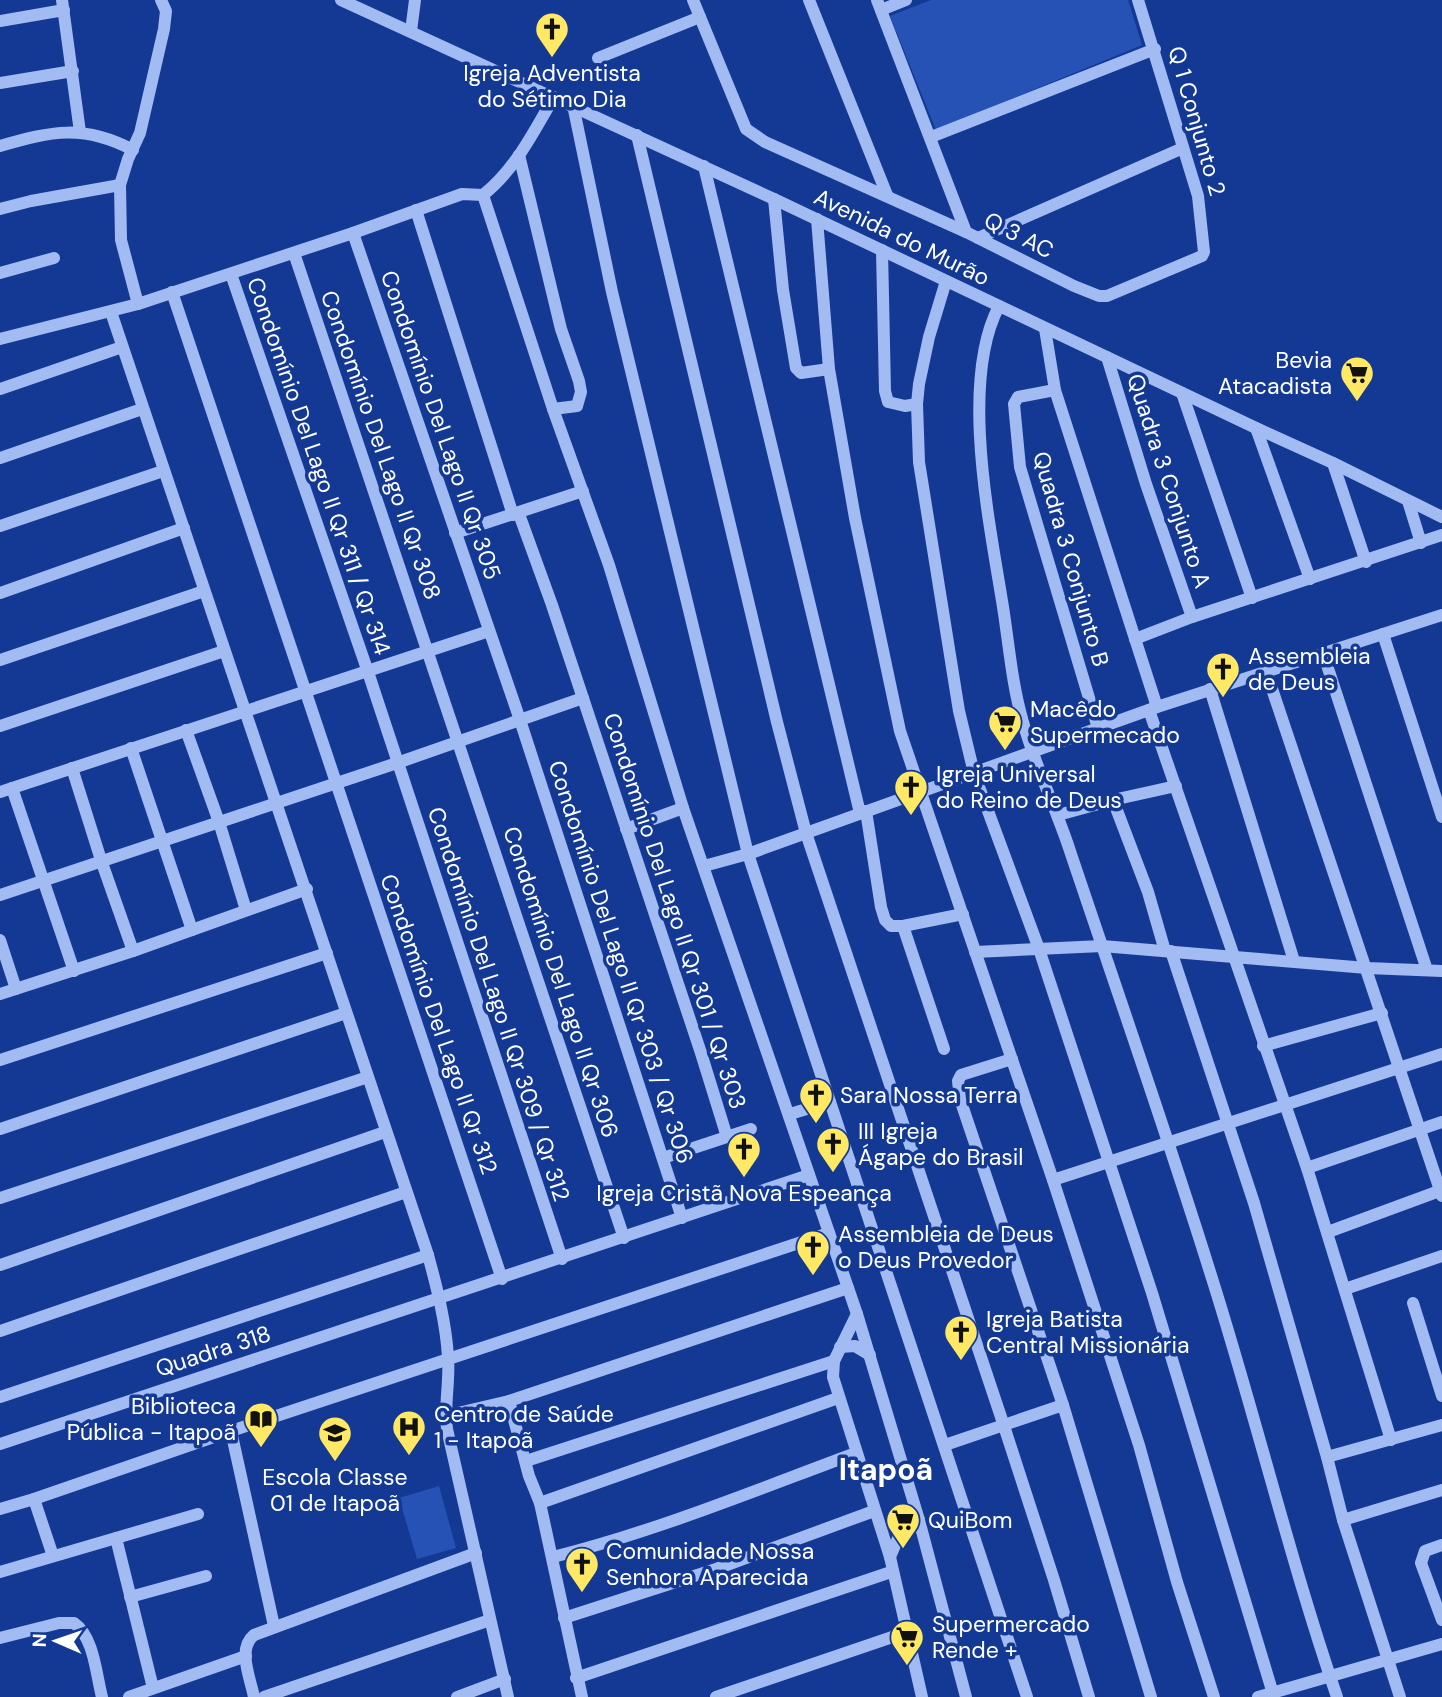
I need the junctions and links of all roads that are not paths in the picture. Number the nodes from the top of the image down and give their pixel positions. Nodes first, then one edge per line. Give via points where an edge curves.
1 (161, 0) edge
2 (341, 0) edge
3 (415, 0) edge
4 (693, 0) edge
5 (809, 0) edge
6 (906, 0) edge
7 (1138, 0) edge
8 (63, 5) edge
9 (879, 5) edge
10 (700, 17) junction
11 (0, 21) edge
12 (411, 31) junction
13 (1155, 49) junction
14 (598, 58) dead end
15 (73, 71) junction
16 (0, 83) edge
17 (554, 96) junction
18 (573, 106) junction
19 (80, 132) junction
20 (637, 135) junction
21 (931, 137) junction
22 (0, 145) edge
23 (1183, 148) junction
24 (133, 150) junction
25 (519, 155) junction
26 (704, 166) junction
27 (120, 185) junction
28 (887, 194) junction
29 (482, 195) junction
30 (775, 199) junction
31 (0, 209) edge
32 (416, 210) junction
33 (817, 219) junction
34 (354, 233) junction
35 (972, 235) junction
36 (883, 250) junction
37 (294, 253) junction
38 (54, 258) dead end
39 (0, 273) edge
40 (231, 274) junction
41 (946, 281) junction
42 (172, 292) junction
43 (1107, 296) joint
44 (138, 304) junction
45 (999, 306) junction
46 (111, 312) junction
47 (1045, 329) junction
48 (0, 340) edge
49 (122, 347) junction
50 (1107, 357) junction
51 (829, 369) junction
52 (0, 389) edge
53 (1055, 390) junction
54 (1182, 393) junction
55 (917, 404) junction
56 (142, 409) junction
57 (553, 410) junction
58 (1256, 428) junction
59 (0, 458) edge
60 (1333, 463) junction
61 (163, 471) junction
62 (583, 491) junction
63 (1408, 501) junction
64 (516, 514) junction
65 (1442, 517) edge
66 (0, 526) edge
67 (184, 528) junction
68 (455, 533) junction
69 (1442, 535) edge
70 (1421, 543) junction
71 (1366, 562) junction
72 (1310, 579) junction
73 (204, 591) junction
74 (0, 593) edge
75 (1251, 598) junction
76 (1442, 615) edge
77 (1192, 617) junction
78 (489, 631) junction
79 (1383, 634) junction
80 (1135, 639) junction
81 (224, 651) junction
82 (429, 651) junction
83 (1324, 653) junction
84 (0, 660) edge
85 (1266, 671) junction
86 (368, 672) junction
87 (1210, 689) junction
88 (306, 691) junction
89 (583, 698) junction
90 (1153, 709) junction
91 (244, 711) junction
92 (520, 720) junction
93 (0, 726) edge
94 (1098, 729) junction
95 (186, 730) junction
96 (459, 740) junction
97 (131, 748) junction
98 (1034, 753) junction
99 (397, 763) junction
100 (72, 768) junction
101 (974, 772) junction
102 (335, 783) junction
103 (1175, 786) junction
104 (6, 790) edge
105 (920, 792) junction
106 (1113, 800) junction
107 (275, 802) junction
108 (683, 808) junction
109 (863, 812) junction
110 (1058, 815) junction
111 (1442, 817) edge
112 (219, 822) junction
113 (626, 829) junction
114 (806, 832) junction
115 (162, 841) junction
116 (748, 853) junction
117 (101, 860) junction
118 (704, 866) junction
119 (44, 879) junction
120 (306, 889) junction
121 (0, 895) edge
122 (246, 910) junction
123 (963, 914) junction
124 (903, 926) junction
125 (192, 930) junction
126 (0, 940) edge
127 (1102, 947) junction
128 (1039, 949) junction
129 (133, 951) junction
130 (1168, 951) junction
131 (975, 952) junction
132 (327, 953) junction
133 (1235, 957) junction
134 (1294, 961) junction
135 (1367, 968) junction
136 (1427, 970) junction
137 (74, 971) junction
138 (1442, 971) edge
139 (16, 989) junction
140 (0, 994) edge
141 (346, 1013) junction
142 (1382, 1013) junction
143 (1263, 1046) junction
144 (944, 1049) dead end
145 (1442, 1054) edge
146 (1012, 1059) junction
147 (0, 1060) edge
148 (1398, 1068) junction
149 (368, 1077) junction
150 (830, 1102) junction
151 (1283, 1104) junction
152 (790, 1114) junction
153 (1227, 1122) junction
154 (1442, 1122) edge
155 (0, 1129) edge
156 (751, 1129) dead end
157 (1420, 1129) junction
158 (385, 1132) junction
159 (727, 1137) junction
160 (1168, 1143) junction
161 (663, 1158) junction
162 (1109, 1163) junction
163 (1307, 1168) junction
164 (809, 1175) junction
165 (1053, 1180) junction
166 (406, 1192) junction
167 (1441, 1192) edge
168 (0, 1198) edge
169 (682, 1218) junction
170 (1328, 1232) junction
171 (829, 1233) junction
172 (624, 1238) junction
173 (428, 1255) junction
174 (1442, 1256) edge
175 (562, 1259) junction
176 (0, 1265) edge
177 (502, 1279) junction
178 (848, 1288) junction
179 (1345, 1289) junction
180 (440, 1299) junction
181 (1413, 1303) dead end
182 (857, 1314) junction
183 (0, 1331) edge
184 (840, 1347) junction
185 (870, 1355) junction
186 (449, 1359) junction
187 (834, 1361) junction
188 (1442, 1395) edge
189 (0, 1397) edge
190 (838, 1398) junction
191 (509, 1401) junction
192 (1063, 1405) junction
193 (445, 1416) junction
194 (1442, 1425) edge
195 (1004, 1426) junction
196 (230, 1431) junction
197 (1391, 1440) junction
198 (0, 1444) edge
199 (945, 1445) junction
200 (856, 1453) junction
201 (1328, 1458) junction
202 (526, 1461) junction
203 (1442, 1489) edge
204 (34, 1499) junction
205 (540, 1503) junction
206 (0, 1509) edge
207 (874, 1511) junction
208 (198, 1514) dead end
209 (919, 1520) junction
210 (1343, 1520) junction
211 (881, 1535) junction
212 (899, 1536) junction
213 (116, 1538) junction
214 (1442, 1545) edge
215 (476, 1553) junction
216 (53, 1556) junction
217 (553, 1557) junction
218 (890, 1558) junction
219 (0, 1572) edge
220 (891, 1572) junction
221 (206, 1576) dead end
222 (130, 1597) junction
223 (564, 1618) junction
224 (1442, 1619) edge
225 (490, 1620) junction
226 (274, 1626) junction
227 (907, 1632) junction
228 (0, 1638) edge
229 (1442, 1644) edge
230 (246, 1656) junction
231 (1388, 1660) junction
232 (1329, 1675) junction
233 (576, 1678) junction
234 (505, 1679) junction
235 (153, 1688) junction
236 (1274, 1695) edge
237 (920, 1696) edge
238 (102, 1697) edge
239 (129, 1697) edge
240 (254, 1697) edge
241 (264, 1697) edge
242 (457, 1697) edge
243 (508, 1697) edge
244 (582, 1697) edge
245 (716, 1697) edge
246 (966, 1697) edge
247 (1027, 1697) edge
248 (1089, 1697) edge
249 (1151, 1697) edge
250 (1214, 1697) edge
251 (1258, 1697) edge
252 (1337, 1697) edge
253 (1400, 1697) edge

1 - 24 street via 166,11 164,29
2 - 12 street, Avenida do Murão
3 - 12 street
4 - 10 street
5 - 28 street
6 - 9 street
7 - 13 street, Q 1 Conjunto 2
8 - 11 street
8 - 15 street
9 - 21 street, Q 3 AC
10 - 14 street
10 - 28 street via 746,129 765,142
12 - 17 street, Avenida do Murão
13 - 21 street
13 - 23 street, Q 1 Conjunto 2
15 - 16 street
15 - 19 street
17 - 18 street, Avenida do Murão
17 - 25 street
18 - 20 street, Avenida do Murão
18 - 116 street via 612,292
19 - 22 street
19 - 24 street via 112,139
20 - 26 street, Avenida do Murão
20 - 114 street
21 - 35 street, Q 3 AC
23 - 35 street
23 - 43 street, Q 1 Conjunto 2 via 1200,208 1202,256
24 - 27 street
25 - 29 street
25 - 57 street via 561,330 581,392 577,406
26 - 30 street, Avenida do Murão
26 - 109 street
27 - 31 street
27 - 44 street via 121,240
28 - 35 street
29 - 32 street via 462,194
29 - 57 street
30 - 33 street, Avenida do Murão
30 - 51 street via 796,368 802,373
32 - 34 street
32 - 64 street, Condomínio Del Lago II Qr 301 / Qr 303
33 - 36 street, Avenida do Murão
33 - 51 street
34 - 37 street
34 - 68 street, Condomínio Del Lago II Qr 305
35 - 43 street, Q 3 AC via 1073,286
36 - 41 street, Avenida do Murão
36 - 55 street via 887,402
37 - 40 street
37 - 82 street, Condomínio Del Lago II Qr 308
38 - 39 street
40 - 42 street
40 - 86 street, Condomínio Del Lago II Qr 311 / Qr 314
41 - 45 street, Avenida do Murão
41 - 55 street via 929,337
42 - 44 street
42 - 88 street, Condomínio Del Lago II Qr 312
44 - 46 street
45 - 47 street, Avenida do Murão
45 - 98 street via 984,356 982,466 1020,709
46 - 48 street
46 - 49 street
47 - 50 street, Avenida do Murão
47 - 53 street
49 - 52 street
49 - 56 street
50 - 54 street, Avenida do Murão
50 - 77 street, Quadra 3 Conjunto A
51 - 105 street via 882,650 900,731
53 - 80 street
53 - 94 street, Quadra 3 Conjunto B via 1023,394 1014,404 1020,467
54 - 58 street, Avenida do Murão
54 - 75 street, Quadra 3 Conjunto A
55 - 101 street via 923,491 959,711
56 - 59 street
56 - 61 street
57 - 62 street
58 - 60 street, Avenida do Murão
58 - 72 street
60 - 63 street, Avenida do Murão
60 - 71 street
61 - 66 street
61 - 67 street
62 - 64 street
62 - 108 street
63 - 65 street, Avenida do Murão
63 - 70 street
64 - 68 street
64 - 89 street, Condomínio Del Lago II Qr 301 / Qr 303
67 - 73 street
67 - 74 street
68 - 78 street, Condomínio Del Lago II Qr 305
69 - 70 street, Quadra 3 Conjunto A
70 - 71 street, Quadra 3 Conjunto A
71 - 72 street, Quadra 3 Conjunto A
72 - 75 street, Quadra 3 Conjunto A
73 - 81 street
73 - 84 street
75 - 77 street, Quadra 3 Conjunto A
76 - 79 street
77 - 80 street, Quadra 3 Conjunto A
78 - 82 street
78 - 92 street, Condomínio Del Lago II Qr 305
79 - 83 street
79 - 111 street
80 - 90 street
81 - 91 street
81 - 93 street
82 - 86 street
82 - 96 street, Condomínio Del Lago II Qr 308
83 - 85 street
83 - 136 street
85 - 87 street
85 - 135 street
86 - 88 street
86 - 99 street, Condomínio Del Lago II Qr 311 / Qr 314
87 - 90 street
87 - 134 street
88 - 91 street
88 - 102 street, Condomínio Del Lago II Qr 312
89 - 92 street
89 - 113 street, Condomínio Del Lago II Qr 301 / Qr 303
90 - 94 street
90 - 103 street
91 - 95 street
91 - 107 street
92 - 96 street
92 - 161 street, Condomínio Del Lago II Qr 303 / Qr 306
94 - 98 street
95 - 97 street
95 - 112 street
96 - 99 street
96 - 172 street, Condomínio Del Lago II Qr 306
97 - 100 street
97 - 115 street
98 - 101 street
98 - 110 street
99 - 102 street
99 - 175 street, Condomínio Del Lago II Qr 309 / Qr 312
100 - 104 street
100 - 117 street
101 - 105 street
101 - 128 street
102 - 107 street
102 - 177 street, Condomínio Del Lago II Qr 312
103 - 106 street
103 - 133 street
104 - 119 street
105 - 109 street
105 - 123 street
106 - 110 street
106 - 130 street
107 - 112 street
107 - 120 street
108 - 113 street
108 - 118 street
109 - 114 street
109 - 124 street via 885,920 891,926
110 - 127 street
112 - 115 street
112 - 122 street
113 - 159 street, Condomínio Del Lago II Qr 301 / Qr 303
114 - 116 street
114 - 195 street
115 - 117 street
115 - 125 street
116 - 118 street
116 - 150 street
117 - 119 street
117 - 129 street
118 - 152 street
119 - 121 street
119 - 137 street
120 - 122 street
120 - 132 street
122 - 125 street
123 - 124 street
123 - 131 street
124 - 144 street
125 - 129 street
126 - 139 street
127 - 128 street
127 - 130 street
127 - 160 street
128 - 131 street
128 - 162 street
129 - 137 street
130 - 133 street
130 - 153 street
131 - 146 street
132 - 141 street
132 - 147 street
133 - 134 street
133 - 143 street
134 - 135 street
135 - 136 street
135 - 142 street
136 - 138 street
137 - 139 street
139 - 140 street
141 - 149 street
141 - 155 street
142 - 143 street
142 - 148 street
143 - 151 street
145 - 148 street
146 - 165 street
146 - 192 street via 961,1075 958,1089
148 - 151 street
148 - 157 street
149 - 158 street
149 - 168 street
150 - 152 street
150 - 199 street
151 - 153 street
151 - 163 street
152 - 164 street
153 - 160 street
153 - 201 street
154 - 157 street
156 - 159 street
157 - 163 street
157 - 167 street
158 - 166 street
158 - 176 street
159 - 161 street
160 - 162 street
160 - 232 street
161 - 169 street, Condomínio Del Lago II Qr 303 / Qr 306
162 - 165 street
162 - 236 street
163 - 170 street
164 - 169 street, Quadra 318
164 - 171 street
165 - 250 street
166 - 173 street
166 - 183 street
167 - 170 street
169 - 172 street, Quadra 318
170 - 179 street
171 - 178 street
171 - 186 street
172 - 175 street, Quadra 318
173 - 180 street
173 - 189 street
174 - 179 street
175 - 177 street, Quadra 318
177 - 180 street, Quadra 318
178 - 182 street
178 - 191 street
179 - 197 street
180 - 186 street
180 - 198 street, Quadra 318
181 - 188 street
182 - 184 street
182 - 185 street
184 - 185 street via 855,1346
184 - 187 street
185 - 209 street
186 - 193 street
186 - 196 street
187 - 190 street via 832,1377
187 - 202 street
190 - 200 street
190 - 205 street
191 - 193 street
191 - 202 street
192 - 195 street
192 - 249 street
193 - 215 street
194 - 197 street
195 - 199 street
195 - 248 street
196 - 204 street
196 - 226 street
197 - 201 street
199 - 247 street
200 - 207 street
200 - 217 street via 710,1507
201 - 210 street
202 - 205 street
203 - 210 street
204 - 206 street
204 - 216 street
205 - 217 street
207 - 211 street
207 - 223 street
208 - 213 street
209 - 212 street
209 - 246 street
210 - 231 street
211 - 212 street
211 - 218 street
212 - 218 street
213 - 216 street
213 - 222 street
214 - 224 street via 1421,1557
215 - 225 street
215 - 226 street
216 - 219 street
217 - 223 street
218 - 220 street
220 - 227 street
220 - 233 street
221 - 222 street
222 - 235 street
223 - 233 street
225 - 234 street
225 - 241 street
226 - 230 street via 247,1641
227 - 237 street
227 - 245 street
228 - 238 street via 74,1623 88,1640
229 - 231 street
230 - 235 street
230 - 240 street
231 - 232 street
231 - 253 street
232 - 236 street
232 - 252 street
233 - 244 street
234 - 242 street
234 - 243 street
235 - 239 street
236 - 251 street

